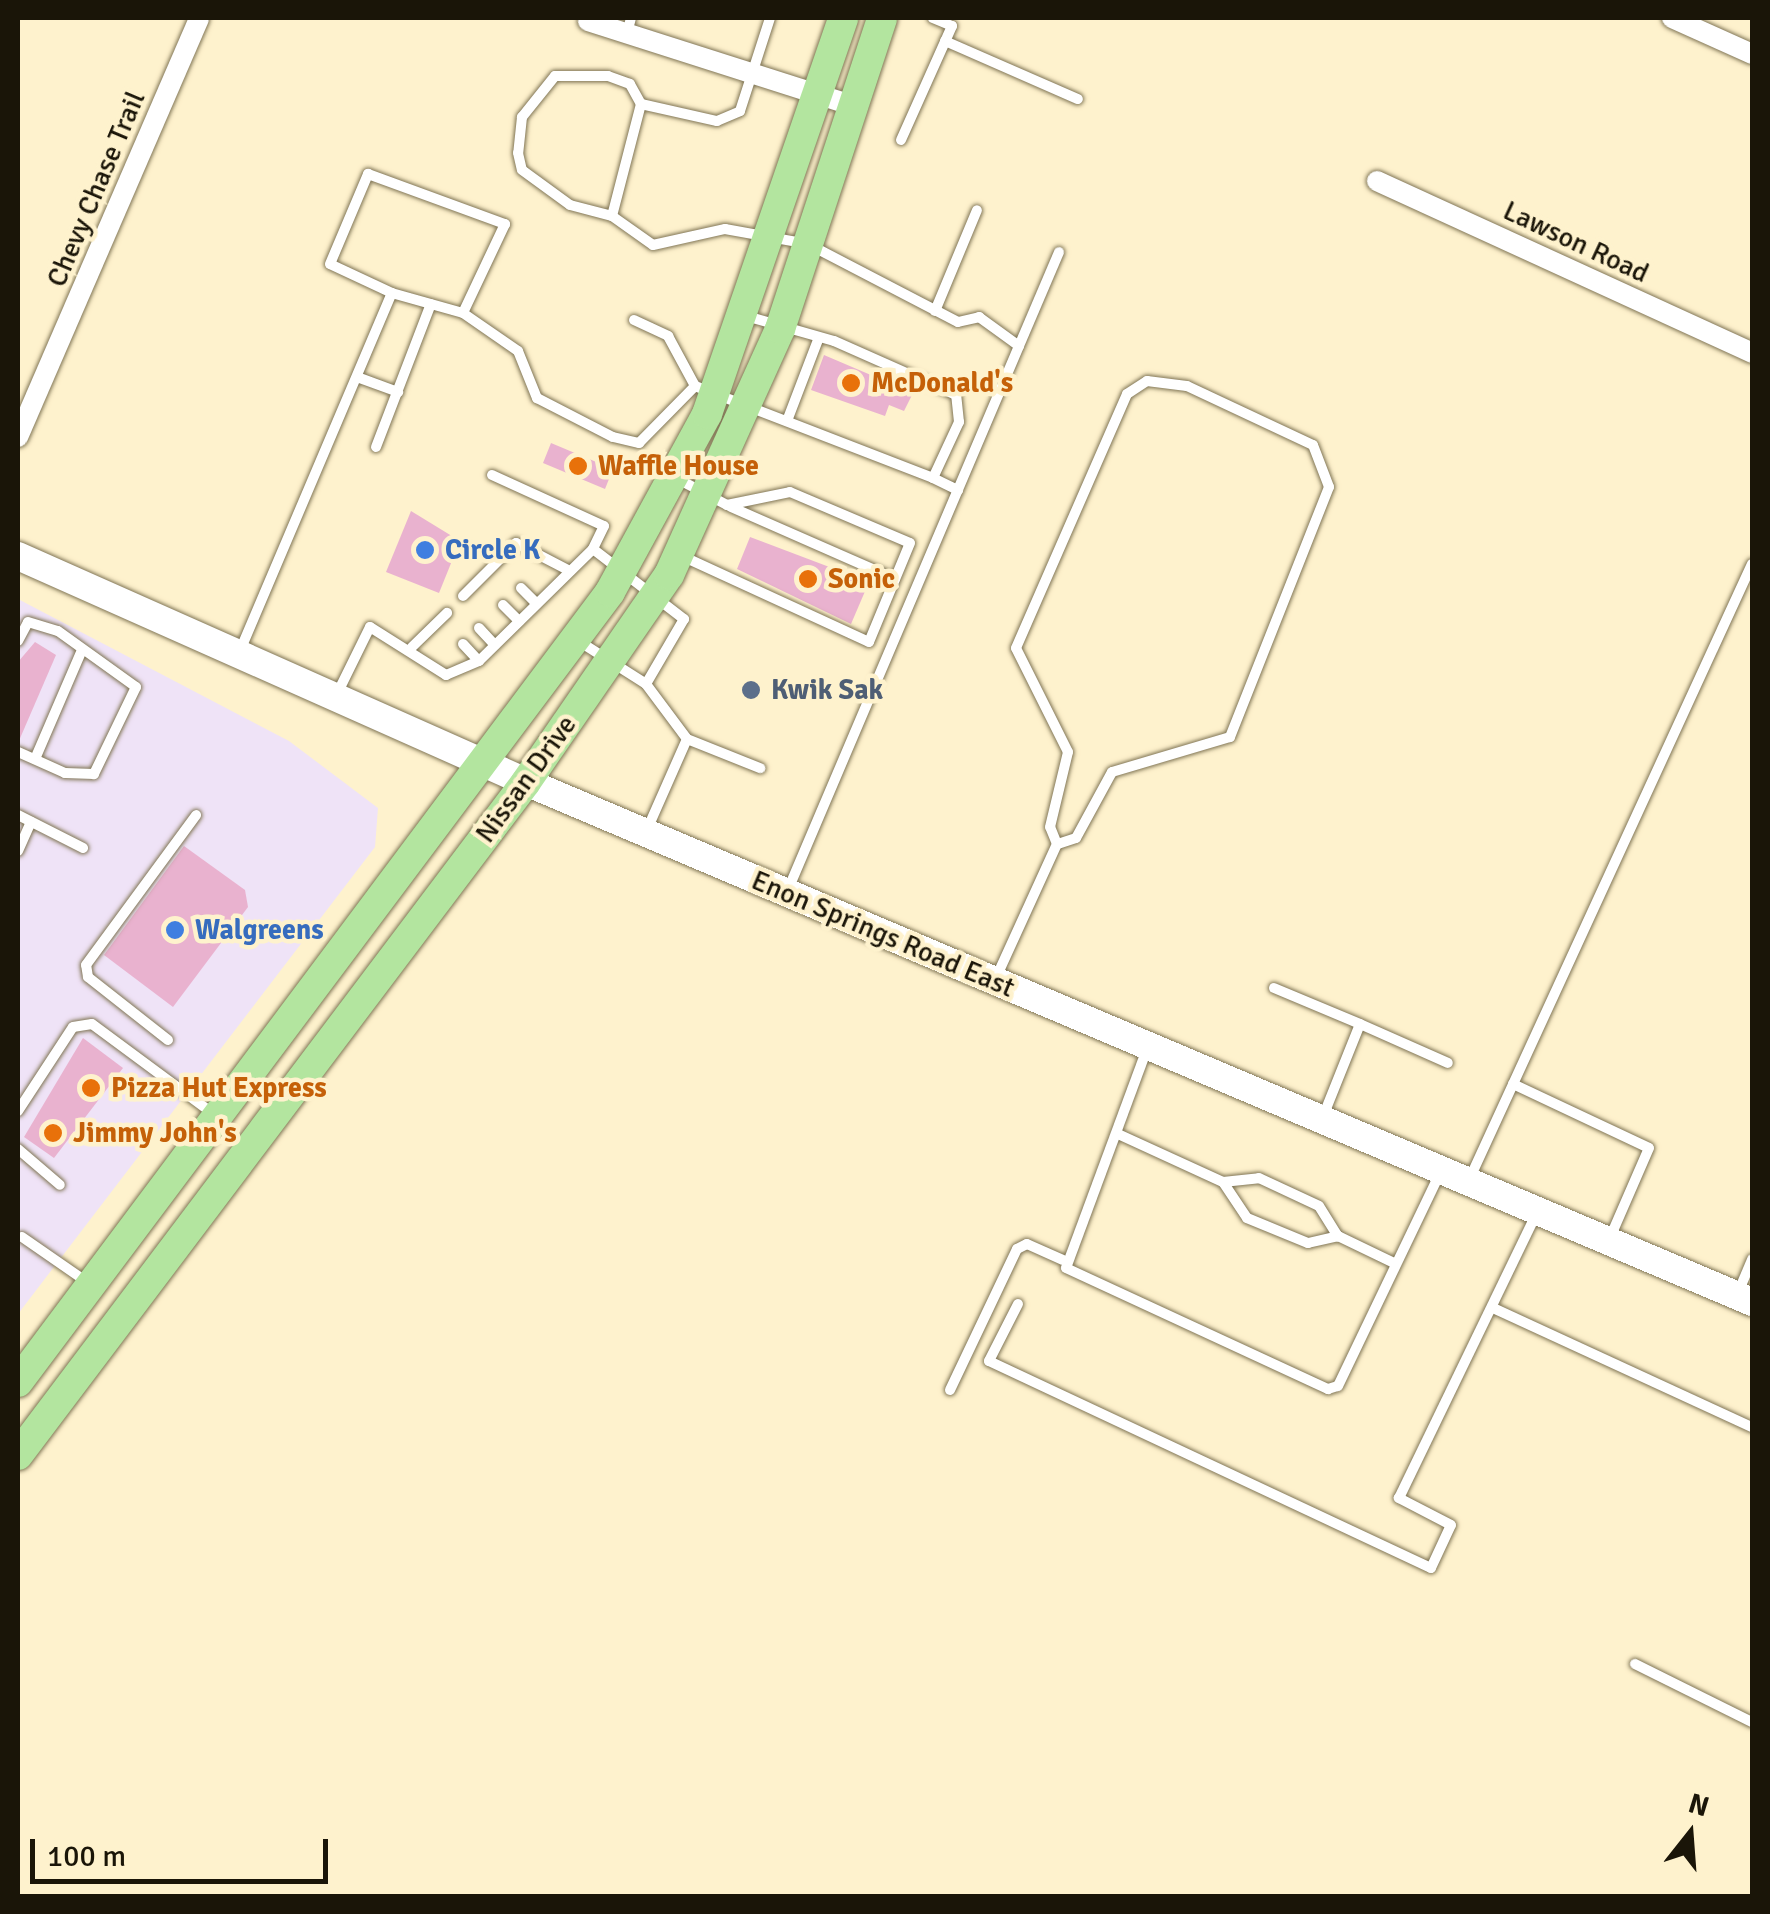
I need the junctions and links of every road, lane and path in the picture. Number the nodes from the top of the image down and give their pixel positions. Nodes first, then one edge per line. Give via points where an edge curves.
1 (199, 18) edge
2 (843, 18) edge
3 (882, 18) edge
4 (932, 18) edge
5 (1672, 18) edge
6 (765, 19) edge
7 (588, 21) dead end
8 (629, 25) edge
9 (945, 41) junction
10 (1752, 54) edge
11 (752, 73) junction
12 (819, 94) junction
13 (1078, 99) dead end
14 (641, 104) junction
15 (854, 106) junction
16 (901, 140) dead end
17 (1376, 180) dead end
18 (977, 210) dead end
19 (612, 216) junction
20 (773, 236) junction
21 (808, 244) junction
22 (1059, 252) dead end
23 (392, 293) junction
24 (431, 304) junction
25 (935, 311) junction
26 (463, 314) junction
27 (746, 316) junction
28 (634, 320) dead end
29 (780, 328) junction
30 (818, 340) junction
31 (1019, 346) junction
32 (1752, 353) edge
33 (357, 377) junction
34 (705, 389) junction
35 (398, 392) junction
36 (750, 406) junction
37 (787, 421) junction
38 (18, 437) edge
39 (376, 447) dead end
40 (492, 475) dead end
41 (673, 477) junction
42 (933, 478) junction
43 (958, 490) junction
44 (718, 501) junction
45 (910, 544) junction
46 (593, 549) junction
47 (932, 552) junction
48 (680, 554) junction
49 (18, 556) edge
50 (496, 562) junction
51 (1752, 564) edge
52 (570, 571) junction
53 (505, 572) dead end
54 (620, 573) junction
55 (895, 578) junction
56 (521, 588) dead end
57 (463, 596) dead end
58 (654, 598) junction
59 (536, 604) junction
60 (503, 605) dead end
61 (444, 621) dead end
62 (518, 621) junction
63 (479, 628) dead end
64 (575, 639) junction
65 (18, 641) edge
66 (868, 642) junction
67 (463, 644) dead end
68 (494, 645) junction
69 (412, 648) junction
70 (80, 652) junction
71 (888, 653) junction
72 (238, 654) junction
73 (479, 660) junction
74 (608, 663) junction
75 (646, 684) junction
76 (336, 697) junction
77 (687, 739) junction
78 (18, 752) edge
79 (35, 760) junction
80 (482, 762) junction
81 (760, 768) dead end
82 (526, 782) junction
83 (196, 814) dead end
84 (18, 815) edge
85 (31, 822) junction
86 (645, 833) junction
87 (1057, 844) junction
88 (84, 848) dead end
89 (18, 851) edge
90 (787, 893) junction
91 (994, 981) junction
92 (1274, 988) dead end
93 (1360, 1024) junction
94 (168, 1040) dead end
95 (1148, 1046) junction
96 (1448, 1062) dead end
97 (1513, 1084) junction
98 (18, 1111) edge
99 (217, 1116) junction
100 (1322, 1120) junction
101 (1118, 1134) junction
102 (18, 1149) edge
103 (1442, 1170) junction
104 (1224, 1182) junction
105 (1468, 1182) junction
106 (60, 1185) dead end
107 (1537, 1211) junction
108 (1338, 1236) junction
109 (22, 1237) dead end
110 (1608, 1241) junction
111 (1752, 1259) edge
112 (1063, 1260) junction
113 (1396, 1264) junction
114 (91, 1285) junction
115 (1744, 1299) edge
116 (1018, 1304) dead end
117 (1494, 1308) junction
118 (18, 1382) edge
119 (950, 1390) dead end
120 (1752, 1426) edge
121 (18, 1455) edge
122 (1635, 1664) dead end
123 (1752, 1722) edge

1 - 38 street, Chevy Chase Trail
2 - 12 main road, Nissan Drive
3 - 15 main road, Nissan Drive
4 - 9 lane via 952,26
5 - 10 street
6 - 11 lane
7 - 8 street
8 - 11 street
9 - 13 lane
9 - 16 lane
11 - 12 street
11 - 14 lane via 740,112 717,121
12 - 15 street
12 - 20 main road, Nissan Drive
14 - 19 lane
14 - 19 lane via 630,84 578,70 555,76 522,118 522,170 570,205
15 - 21 main road, Nissan Drive
17 - 32 street, Lawson Road
18 - 25 lane
19 - 20 lane via 653,245 725,229
20 - 21 lane
20 - 27 main road, Nissan Drive
21 - 25 lane
21 - 29 main road, Nissan Drive
22 - 31 lane
23 - 24 lane
23 - 26 lane via 330,264 368,174 504,224
23 - 33 lane
24 - 26 lane
24 - 35 lane
25 - 31 lane via 958,322 979,318
26 - 34 lane via 518,351 537,398 612,437 639,443
27 - 29 lane
27 - 34 main road, Nissan Drive
28 - 34 lane via 668,336
29 - 30 lane
29 - 36 main road, Nissan Drive
30 - 37 lane
30 - 42 lane via 956,395 959,422
31 - 43 lane
33 - 35 lane
33 - 72 lane
34 - 36 lane
34 - 41 main road, Nissan Drive
35 - 39 lane
36 - 37 lane
36 - 44 main road, Nissan Drive
37 - 42 lane
40 - 46 lane via 604,526
41 - 44 lane
41 - 54 main road, Nissan Drive
42 - 43 lane
43 - 47 lane
44 - 45 lane via 790,492
44 - 48 main road, Nissan Drive
44 - 55 lane
45 - 47 lane
45 - 55 lane
46 - 52 lane
46 - 54 lane
47 - 71 lane
48 - 58 main road, Nissan Drive
48 - 66 lane
49 - 72 street, Enon Springs Road East
50 - 52 lane via 516,543
50 - 53 lane
50 - 57 lane via 484,584
51 - 97 lane
52 - 59 lane
54 - 58 lane
54 - 64 main road, Nissan Drive
55 - 66 lane
56 - 59 lane
58 - 74 main road, Nissan Drive
58 - 75 lane via 684,619
59 - 62 lane
60 - 62 lane
61 - 69 lane
62 - 68 lane
63 - 68 lane
64 - 74 lane
64 - 80 main road, Nissan Drive
65 - 70 lane via 28,622 58,631
66 - 71 lane
67 - 73 lane
68 - 73 lane
69 - 73 lane via 446,675
69 - 76 lane via 370,627
70 - 79 lane
70 - 79 lane via 136,687 94,774
71 - 90 lane
72 - 76 street, Enon Springs Road East
74 - 75 lane
74 - 82 main road, Nissan Drive
75 - 77 lane
76 - 80 street, Enon Springs Road East
77 - 81 lane
77 - 86 lane
78 - 79 lane
80 - 82 street, Enon Springs Road East
80 - 99 main road, Nissan Drive
82 - 86 street, Enon Springs Road East
82 - 121 main road, Nissan Drive
83 - 94 lane via 86,965 88,977
84 - 85 lane
85 - 88 lane
85 - 89 lane
86 - 90 street, Enon Springs Road East
87 - 87 lane via 1050,826 1068,752 1016,648 1127,394 1146,381 1187,386 1312,445 1329,487 1230,737 1112,772 1076,838
87 - 91 lane
90 - 91 street, Enon Springs Road East
91 - 95 street, Enon Springs Road East
92 - 93 lane
93 - 96 lane
93 - 100 lane
95 - 100 street, Enon Springs Road East
95 - 101 lane
97 - 105 lane
97 - 110 lane via 1648,1148
98 - 99 lane via 73,1027 92,1024
99 - 114 main road, Nissan Drive
100 - 103 street, Enon Springs Road East
101 - 104 lane
101 - 112 lane
102 - 106 lane
103 - 105 street, Enon Springs Road East
103 - 113 lane
104 - 108 lane via 1259,1178 1320,1206
104 - 108 lane via 1247,1218 1308,1244
105 - 107 street, Enon Springs Road East
107 - 110 street, Enon Springs Road East
107 - 117 lane
108 - 113 lane
109 - 114 lane
110 - 115 street, Enon Springs Road East
111 - 115 lane
112 - 113 lane via 1328,1388 1338,1386
112 - 119 lane via 1026,1244 1017,1249
114 - 118 main road, Nissan Drive
116 - 117 lane via 989,1361 1431,1568 1451,1525 1399,1498
117 - 120 lane
122 - 123 lane

